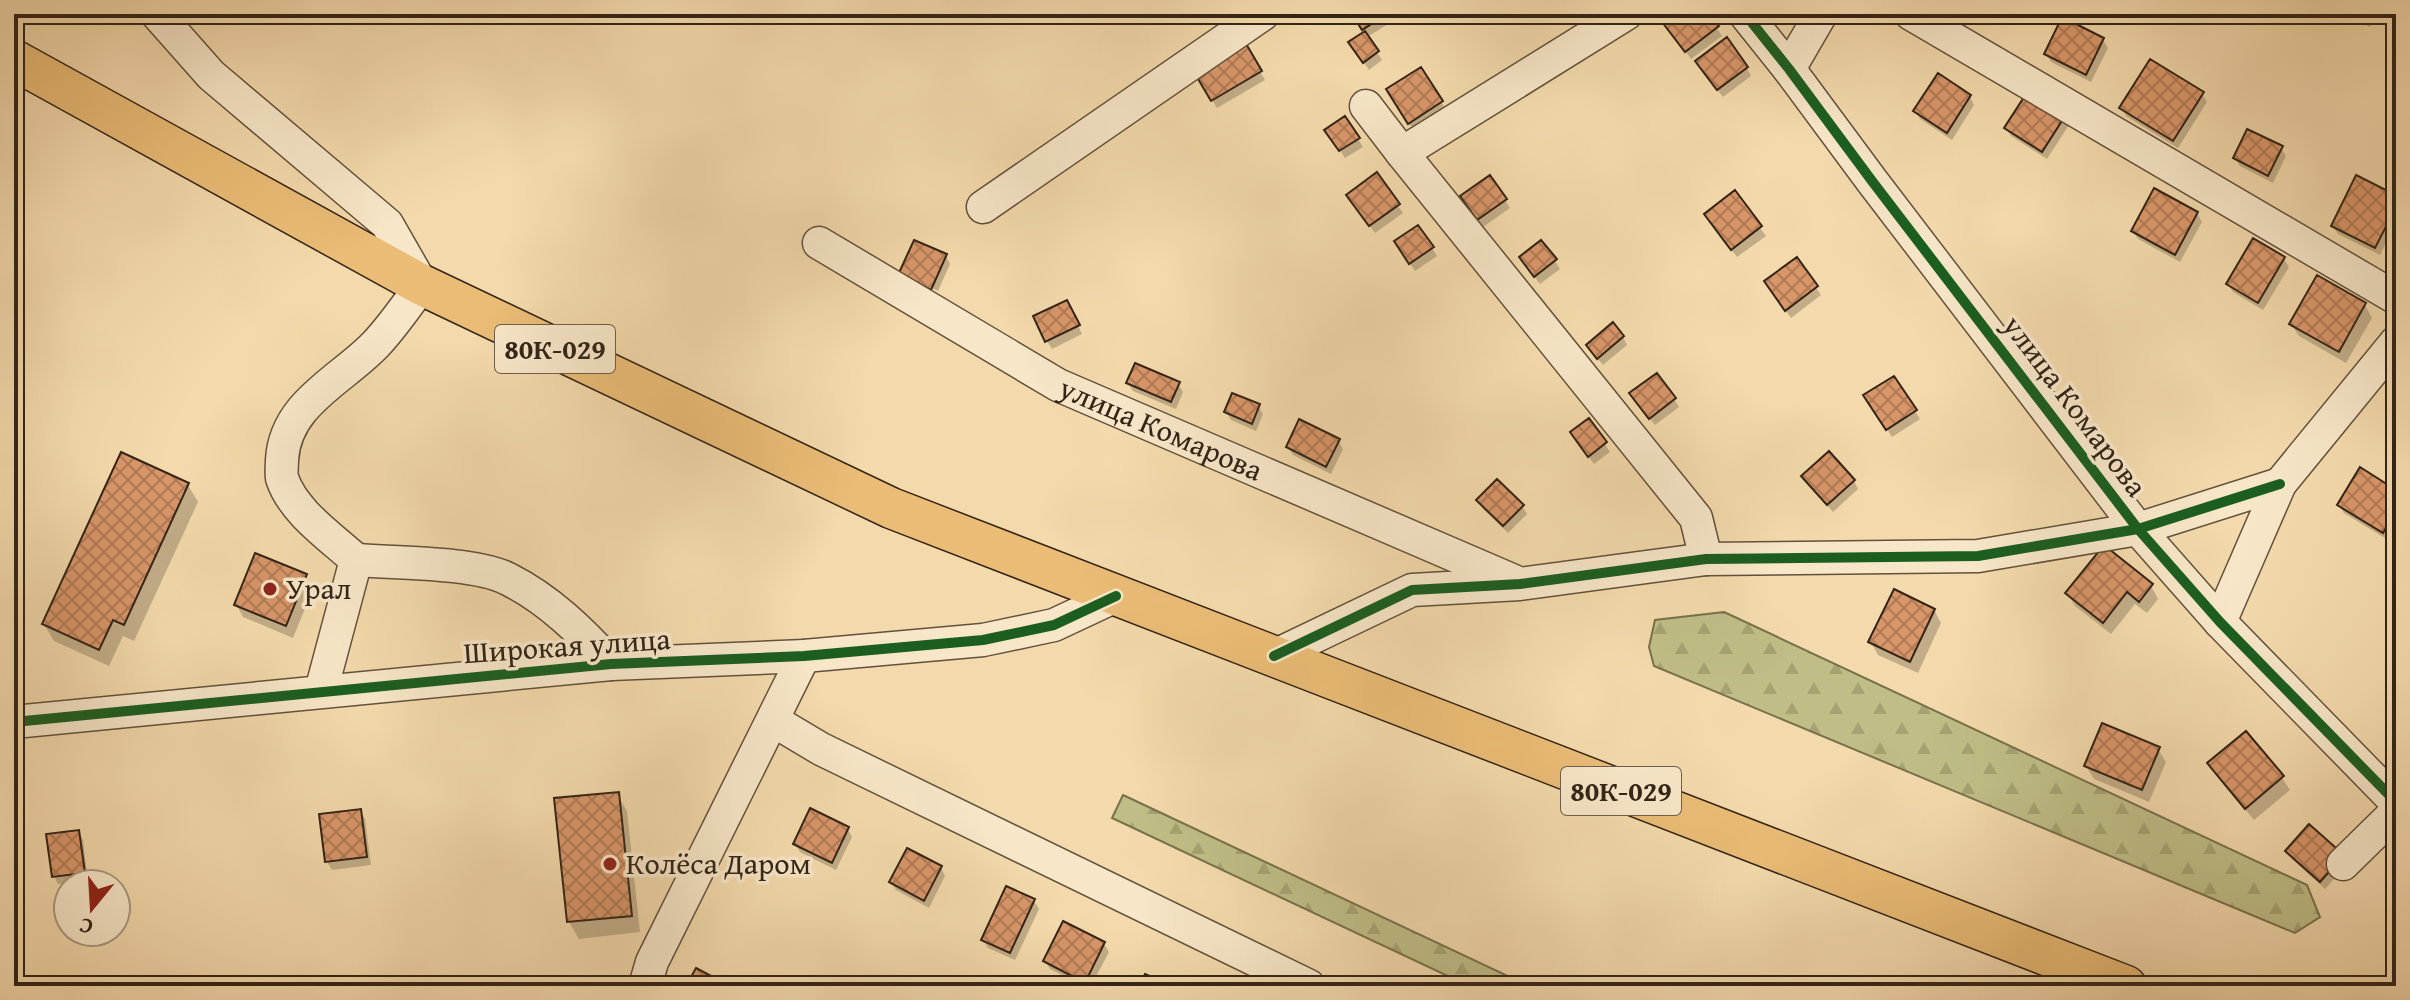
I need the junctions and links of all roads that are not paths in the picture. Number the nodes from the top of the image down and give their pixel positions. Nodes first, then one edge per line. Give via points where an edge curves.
1 (157, 14) edge
2 (1263, 14) edge
3 (1626, 14) edge
4 (1745, 14) edge
5 (1821, 14) edge
6 (1911, 14) edge
7 (14, 60) edge
8 (1789, 69) junction
9 (1366, 106) dead end
10 (1402, 153) junction
11 (983, 207) dead end
12 (819, 243) dead end
13 (422, 285) junction
14 (2396, 298) edge
15 (2396, 342) edge
16 (2280, 484) junction
17 (2138, 529) junction
18 (1706, 559) junction
19 (356, 560) junction
20 (1520, 584) junction
21 (1116, 596) junction
22 (2220, 622) junction
23 (804, 656) junction
24 (1274, 656) junction
25 (611, 664) junction
26 (321, 691) junction
27 (774, 721) junction
28 (14, 722) edge
29 (2396, 802) edge
30 (2396, 812) edge
31 (2343, 864) dead end
32 (645, 986) edge
33 (1309, 986) edge
34 (2126, 986) edge

1 - 13 street via 211,75 387,224
2 - 11 street
3 - 10 street
4 - 8 street, улица Комарова
5 - 8 street
6 - 14 street
7 - 13 main road, 80К-029
8 - 17 street, улица Комарова
9 - 10 street
10 - 18 street via 1696,518
12 - 20 street, улица Комарова via 1058,385
13 - 19 street via 377,343 309,400 283,449 282,477 298,506
13 - 21 main road, 80К-029 via 891,508
15 - 16 street
16 - 17 street
16 - 22 street
17 - 18 street via 1978,556
17 - 22 street, улица Комарова
18 - 20 street
19 - 25 street via 475,569 507,578 574,623
19 - 26 street
20 - 24 street via 1412,590
21 - 23 street, Широкая улица via 1054,625 983,640
21 - 24 main road, 80К-029
22 - 29 street, улица Комарова
23 - 25 street, Широкая улица
23 - 27 street
24 - 34 main road, 80К-029
25 - 26 street, Широкая улица
26 - 28 street, Широкая улица
27 - 32 street via 652,962
27 - 33 street via 821,749
30 - 31 street

